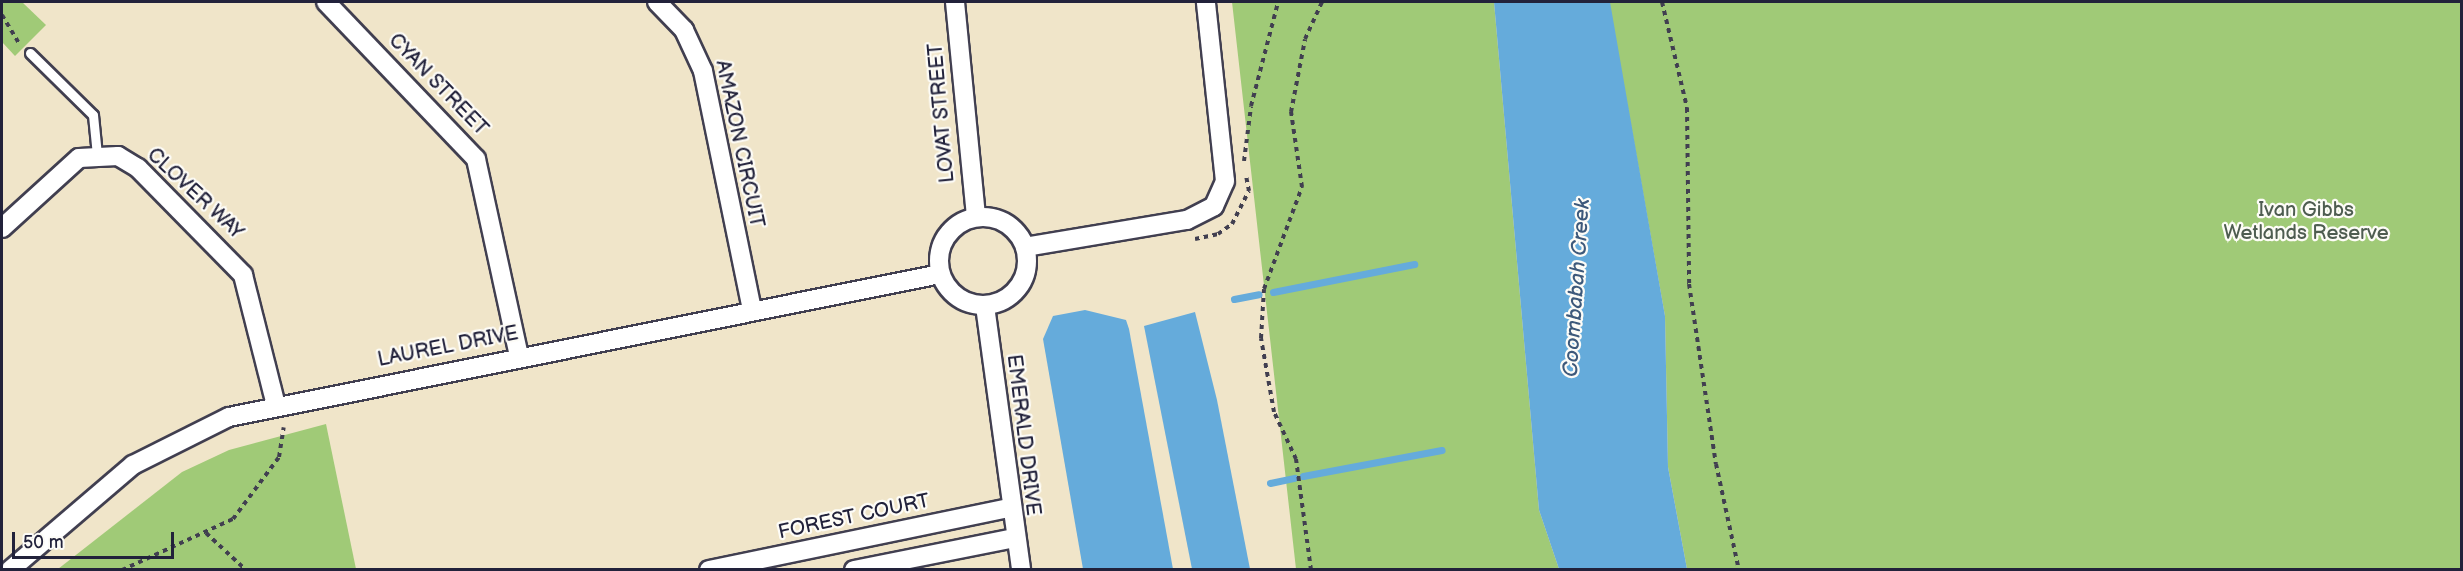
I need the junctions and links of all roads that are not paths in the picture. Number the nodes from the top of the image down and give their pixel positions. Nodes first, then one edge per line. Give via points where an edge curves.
1 (326, 2) edge
2 (657, 2) edge
3 (954, 2) edge
4 (1206, 2) edge
5 (30, 53) road end
6 (97, 155) junction
7 (976, 217) junction
8 (2, 228) edge
9 (1025, 247) junction
10 (940, 274) junction
11 (985, 306) junction
12 (752, 309) junction
13 (519, 356) junction
14 (276, 405) junction
15 (1009, 508) junction
16 (1014, 538) junction
17 (10, 570) edge
18 (709, 570) edge
19 (854, 570) edge
20 (1021, 570) edge

1 - 13 street, CYAN STREET via 476,159
2 - 12 street, AMAZON CIRCUIT via 684,30 703,71
3 - 7 street, LOVAT STREET
4 - 9 street via 1224,188 1208,213 1187,220
5 - 6 lane via 93,116
6 - 8 street via 59,171
6 - 14 street, CLOVER WAY via 118,156 138,168 233,260 252,292
7 - 9 street via 1006,224
7 - 10 street via 961,222 941,245
9 - 11 street via 1022,282 1013,294
10 - 11 street via 951,293
10 - 12 street, LAUREL DRIVE
11 - 15 street, EMERALD DRIVE
12 - 13 street, LAUREL DRIVE
13 - 14 street, LAUREL DRIVE
14 - 17 street, LAUREL DRIVE via 194,431 133,465
15 - 16 street, EMERALD DRIVE
15 - 18 street, FOREST COURT
16 - 19 street
16 - 20 street, EMERALD DRIVE

